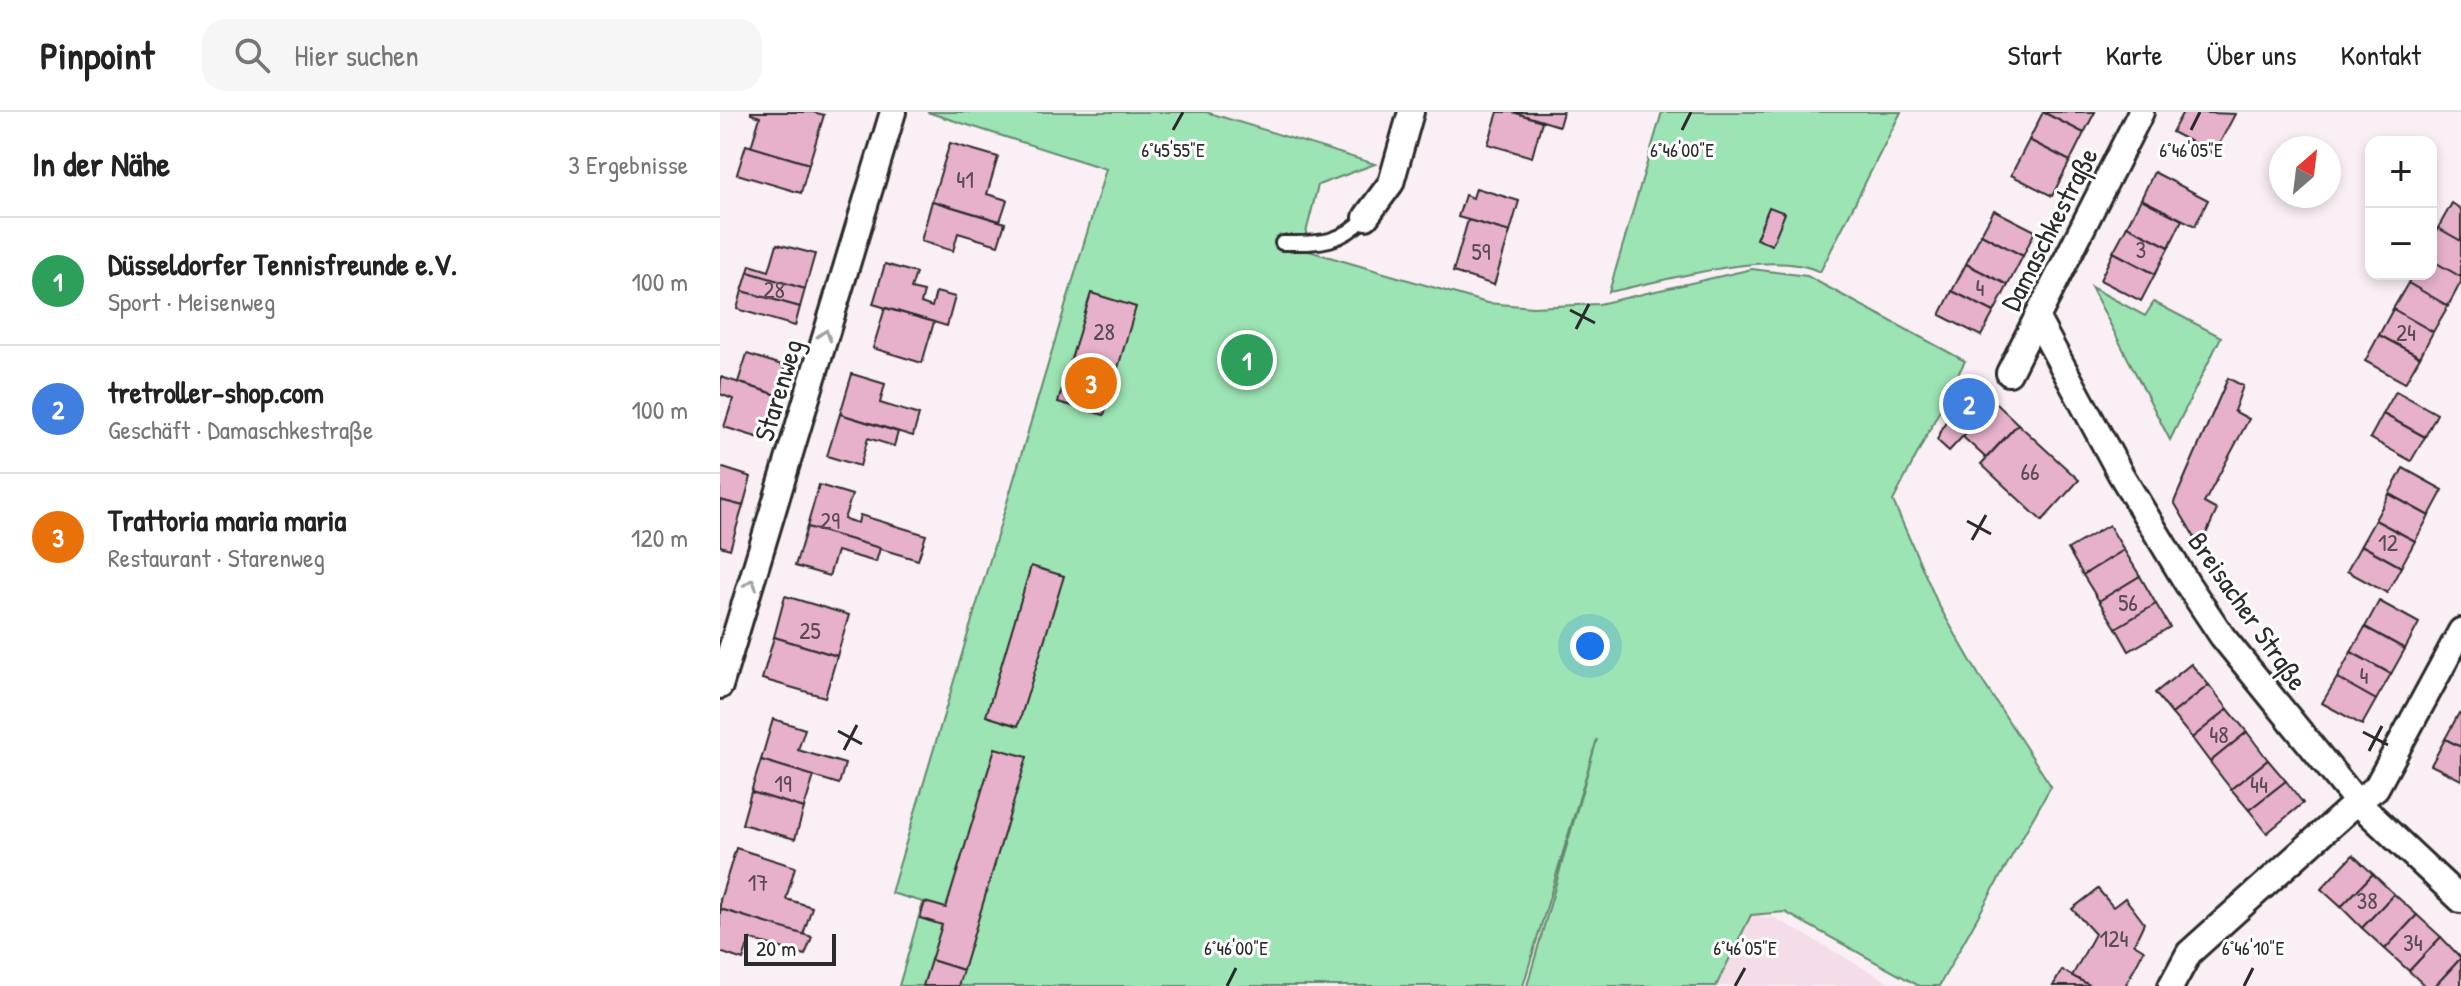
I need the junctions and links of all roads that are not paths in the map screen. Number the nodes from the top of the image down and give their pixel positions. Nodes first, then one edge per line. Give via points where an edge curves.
1 (893, 112) edge
2 (1411, 112) edge
3 (2141, 112) edge
4 (1366, 217) joint
5 (1282, 243) dead end
6 (2037, 319) junction
7 (2009, 373) dead end
8 (2461, 631) edge
9 (720, 686) edge
10 (2357, 802) junction
11 (2461, 900) edge
12 (2171, 986) edge

9 -> 1 street, Starenweg
2 - 4 street via 1391,183
3 - 6 street, Damaschkestraße
4 - 5 lane via 1354,230 1322,244
6 - 7 street, Damaschkestraße
6 - 10 street, Breisacher Straße via 2120,473 2197,598
8 - 10 street via 2376,788
10 - 11 street, Breisacher Straße
10 - 12 street via 2189,953

